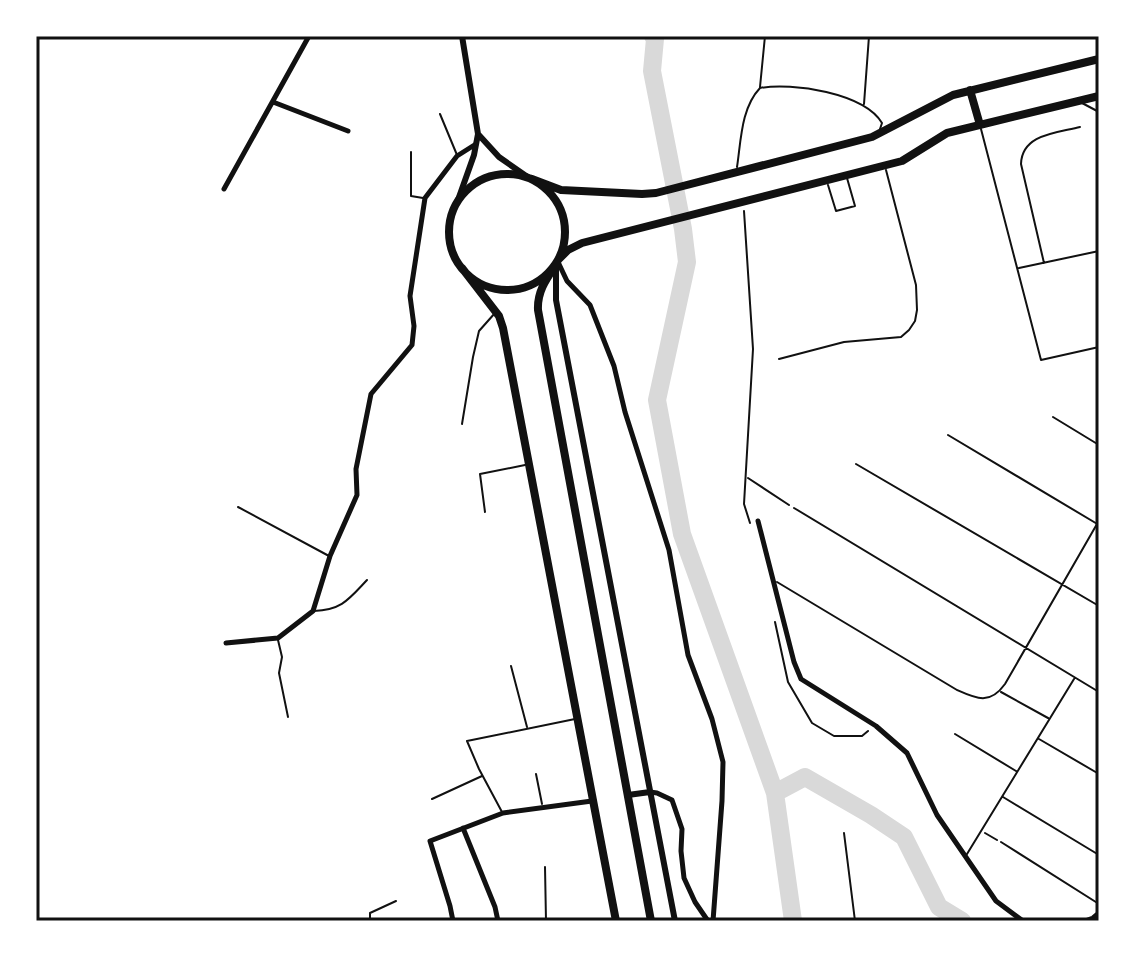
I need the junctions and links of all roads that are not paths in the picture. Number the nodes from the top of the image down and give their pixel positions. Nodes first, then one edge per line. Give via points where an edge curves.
1 (309, 36) edge
2 (462, 36) edge
3 (765, 36) edge
4 (869, 36) edge
5 (1099, 59) edge
6 (760, 88) junction
7 (970, 90) junction
8 (1099, 96) edge
9 (1077, 101) junction
10 (273, 102) junction
11 (864, 106) junction
12 (1099, 112) edge
13 (440, 114) dead end
14 (980, 125) junction
15 (1080, 127) dead end
16 (348, 131) dead end
17 (478, 134) junction
18 (879, 134) junction
19 (476, 144) junction
20 (411, 152) dead end
21 (457, 156) junction
22 (884, 165) junction
23 (736, 172) junction
24 (846, 175) junction
25 (531, 178) junction
26 (826, 180) junction
27 (224, 189) dead end
28 (425, 198) junction
29 (458, 200) junction
30 (1099, 251) edge
31 (557, 262) junction
32 (1044, 263) junction
33 (462, 268) junction
34 (1017, 268) junction
35 (495, 312) junction
36 (1099, 347) edge
37 (779, 359) dead end
38 (1053, 417) dead end
39 (462, 424) dead end
40 (948, 435) dead end
41 (1099, 445) edge
42 (530, 464) junction
43 (856, 464) dead end
44 (238, 507) dead end
45 (794, 508) road end
46 (485, 512) dead end
47 (758, 521) dead end
48 (1098, 525) edge
49 (330, 556) junction
50 (367, 580) dead end
51 (774, 580) junction
52 (1062, 585) junction
53 (1099, 606) edge
54 (313, 611) junction
55 (278, 638) junction
56 (226, 643) dead end
57 (1026, 649) junction
58 (511, 666) dead end
59 (1074, 678) junction
60 (1000, 691) junction
61 (1099, 692) edge
62 (288, 717) dead end
63 (578, 718) junction
64 (1049, 719) junction
65 (527, 729) junction
66 (955, 734) dead end
67 (1038, 738) junction
68 (1017, 772) junction
69 (536, 774) dead end
70 (1099, 774) edge
71 (483, 775) junction
72 (650, 792) junction
73 (628, 795) junction
74 (1002, 797) junction
75 (432, 799) dead end
76 (593, 801) junction
77 (543, 808) junction
78 (503, 813) junction
79 (463, 828) junction
80 (844, 833) dead end
81 (1001, 842) road end
82 (1099, 855) edge
83 (966, 856) junction
84 (545, 867) dead end
85 (396, 901) dead end
86 (1099, 904) edge
87 (1099, 913) edge
88 (617, 918) edge
89 (370, 921) edge
90 (453, 921) edge
91 (498, 921) edge
92 (546, 921) edge
93 (651, 921) edge
94 (675, 921) edge
95 (711, 921) edge
96 (855, 921) edge
97 (880, 921) edge
98 (892, 921) edge
99 (1023, 921) edge
100 (1085, 921) edge

1 - 10 street
2 - 17 main road
3 - 6 lane
4 - 11 lane
5 - 7 highway
6 - 11 lane via 816,91
6 - 23 lane via 745,117
7 - 14 highway
7 - 18 highway
8 - 9 highway
9 - 12 lane
9 - 14 highway
10 - 16 street
10 - 27 street
11 - 18 lane via 882,123
13 - 21 lane
14 - 22 highway via 944,134 907,159
14 - 34 lane
15 - 32 lane via 1035,139 1022,154
17 - 19 main road
17 - 25 main road via 499,157
18 - 23 highway
19 - 21 street
19 - 29 main road
20 - 28 lane via 411,196
21 - 28 street
22 - 24 highway
22 - 37 lane via 916,285 915,321 901,337 844,342
23 - 25 highway via 642,194 561,190
24 - 26 highway
24 - 26 lane via 855,206 836,211
25 - 29 highway via 489,177
25 - 31 highway via 551,194 563,215 565,237
26 - 31 highway via 576,245
28 - 49 street via 410,296 412,345 371,394 356,469 357,495
29 - 33 highway via 449,234
30 - 32 lane
31 - 33 highway via 539,280 514,289 484,285
31 - 72 main road via 556,300
31 - 73 highway via 541,288 538,310
31 - 95 street via 590,305 614,366 669,550 688,655 723,762
32 - 34 lane
33 - 35 highway
34 - 36 lane via 1041,360
35 - 39 lane via 479,331
35 - 42 highway
38 - 41 lane
40 - 48 lane
42 - 46 lane via 480,474
42 - 63 highway
43 - 52 lane
44 - 49 lane
45 - 57 lane
47 - 51 street
48 - 52 lane
49 - 54 street
50 - 54 lane via 344,604
51 - 60 lane via 957,690 975,698 991,698
51 - 83 street via 801,679 876,726 907,753 937,815
52 - 53 lane
52 - 57 lane
54 - 55 street
55 - 56 street
55 - 62 lane
57 - 59 lane
57 - 60 lane
58 - 65 lane
59 - 61 lane
59 - 64 lane
60 - 64 lane
63 - 65 lane
63 - 76 highway
64 - 67 lane
65 - 71 lane via 467,741
66 - 68 lane
67 - 68 lane
67 - 70 lane
68 - 74 lane
69 - 77 lane
71 - 75 lane
71 - 78 lane
72 - 73 main road
72 - 94 main road
72 - 95 street via 672,800 682,829 684,878
73 - 93 highway
74 - 82 lane
74 - 83 lane
76 - 77 street
76 - 88 highway
77 - 78 street
78 - 79 street
79 - 90 street via 430,841
79 - 91 street
80 - 96 lane
81 - 86 lane
83 - 99 street via 996,901
84 - 92 lane
85 - 89 lane via 370,913
87 - 100 street
97 - 98 lane

